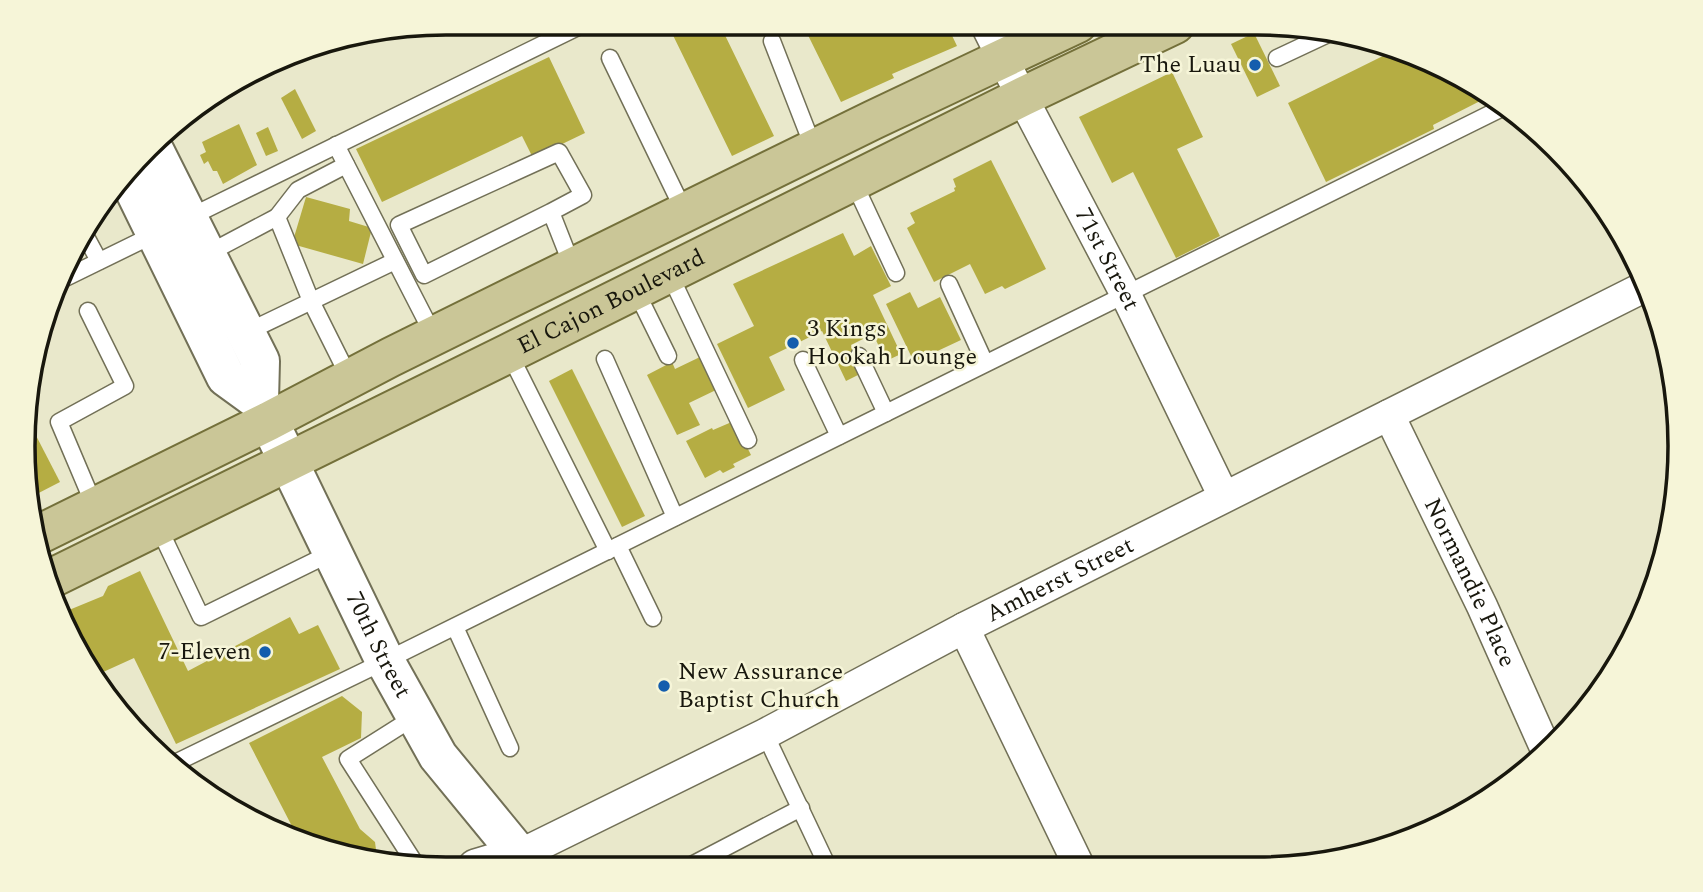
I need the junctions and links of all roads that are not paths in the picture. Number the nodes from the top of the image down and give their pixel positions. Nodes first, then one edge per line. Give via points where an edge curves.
1 (561, 35) edge
2 (991, 35) edge
3 (1054, 35) edge
4 (1150, 35) edge
5 (1316, 40) edge
6 (772, 41) dead end
7 (610, 58) dead end
8 (1277, 58) dead end
9 (1003, 60) junction
10 (1022, 97) junction
11 (1495, 111) edge
12 (336, 145) junction
13 (814, 149) junction
14 (156, 154) edge
15 (346, 165) junction
16 (132, 181) edge
17 (853, 181) junction
18 (551, 212) junction
19 (685, 212) junction
20 (277, 217) junction
21 (172, 226) junction
22 (89, 242) edge
23 (206, 254) junction
24 (99, 261) junction
25 (396, 261) junction
26 (573, 268) junction
27 (669, 273) junction
28 (896, 273) dead end
29 (72, 274) edge
30 (949, 284) dead end
31 (635, 289) junction
32 (1637, 290) edge
33 (1125, 293) junction
34 (311, 301) junction
35 (88, 311) dead end
36 (246, 332) junction
37 (434, 336) junction
38 (509, 353) junction
39 (668, 356) dead end
40 (859, 356) dead end
41 (605, 359) dead end
42 (803, 360) dead end
43 (985, 363) junction
44 (350, 379) junction
45 (264, 411) junction
46 (886, 412) junction
47 (1389, 415) junction
48 (839, 436) junction
49 (748, 440) dead end
50 (289, 461) junction
51 (1224, 497) junction
52 (95, 507) junction
53 (675, 517) junction
54 (158, 526) junction
55 (44, 532) edge
56 (613, 548) junction
57 (333, 552) junction
58 (56, 576) edge
59 (653, 618) dead end
60 (455, 627) junction
61 (964, 628) junction
62 (385, 661) junction
63 (416, 716) junction
64 (765, 734) junction
65 (1543, 742) edge
66 (510, 748) dead end
67 (181, 760) edge
68 (800, 808) junction
69 (410, 855) edge
70 (522, 857) edge
71 (533, 857) edge
72 (704, 857) edge
73 (823, 857) edge
74 (1075, 857) edge

1 - 12 lane
2 - 9 street, 71st Street
3 - 9 main road, El Cajon Boulevard
4 - 10 main road, El Cajon Boulevard
5 - 8 lane
6 - 13 lane
7 - 19 lane
9 - 10 street, 71st Street
9 - 13 main road, El Cajon Boulevard
10 - 17 main road, El Cajon Boulevard
10 - 33 street, 71st Street
11 - 33 lane
12 - 15 lane
12 - 21 lane
13 - 19 main road, El Cajon Boulevard
14 - 21 main road, 70th Street
15 - 20 lane via 298,190
15 - 25 lane
16 - 21 main road, 70th Street
17 - 27 main road, El Cajon Boulevard
17 - 28 lane
18 - 18 lane via 583,195 559,152 399,225 424,275
18 - 26 lane
19 - 26 main road, El Cajon Boulevard
20 - 23 lane
20 - 34 lane
21 - 23 main road, 70th Street
21 - 24 lane
21 - 45 main road, 70th Street via 226,377
22 - 24 lane
23 - 36 main road, 70th Street
24 - 29 lane
25 - 34 lane
25 - 37 lane
26 - 37 main road, El Cajon Boulevard
27 - 31 main road, El Cajon Boulevard
27 - 49 lane
30 - 43 lane
31 - 38 main road, El Cajon Boulevard
31 - 39 lane
32 - 47 street, Amherst Street
33 - 43 lane
33 - 51 street, 71st Street
34 - 36 lane
34 - 44 lane
35 - 52 lane via 125,386 59,422
36 - 45 main road, 70th Street via 260,361
37 - 44 main road, El Cajon Boulevard
38 - 50 main road, El Cajon Boulevard
38 - 56 lane
40 - 46 lane
41 - 53 lane
42 - 48 lane
43 - 46 lane
44 - 45 main road, El Cajon Boulevard
45 - 50 main road, 70th Street
45 - 52 main road, El Cajon Boulevard
46 - 48 lane
47 - 51 street, Amherst Street
47 - 65 street, Normandie Place
48 - 53 lane
50 - 54 main road, El Cajon Boulevard
50 - 57 main road, 70th Street
51 - 61 street, Amherst Street
52 - 55 main road, El Cajon Boulevard
53 - 56 lane
54 - 57 lane via 201,617
54 - 58 main road, El Cajon Boulevard
56 - 59 lane
56 - 60 lane
57 - 62 main road, 70th Street
60 - 62 lane
60 - 66 lane
61 - 64 street, Amherst Street
61 - 74 street
62 - 63 main road, 70th Street
62 - 67 lane
63 - 69 lane via 348,759
63 - 70 main road, 70th Street via 438,756
64 - 68 lane
64 - 71 street, Amherst Street
68 - 72 lane
68 - 73 lane

